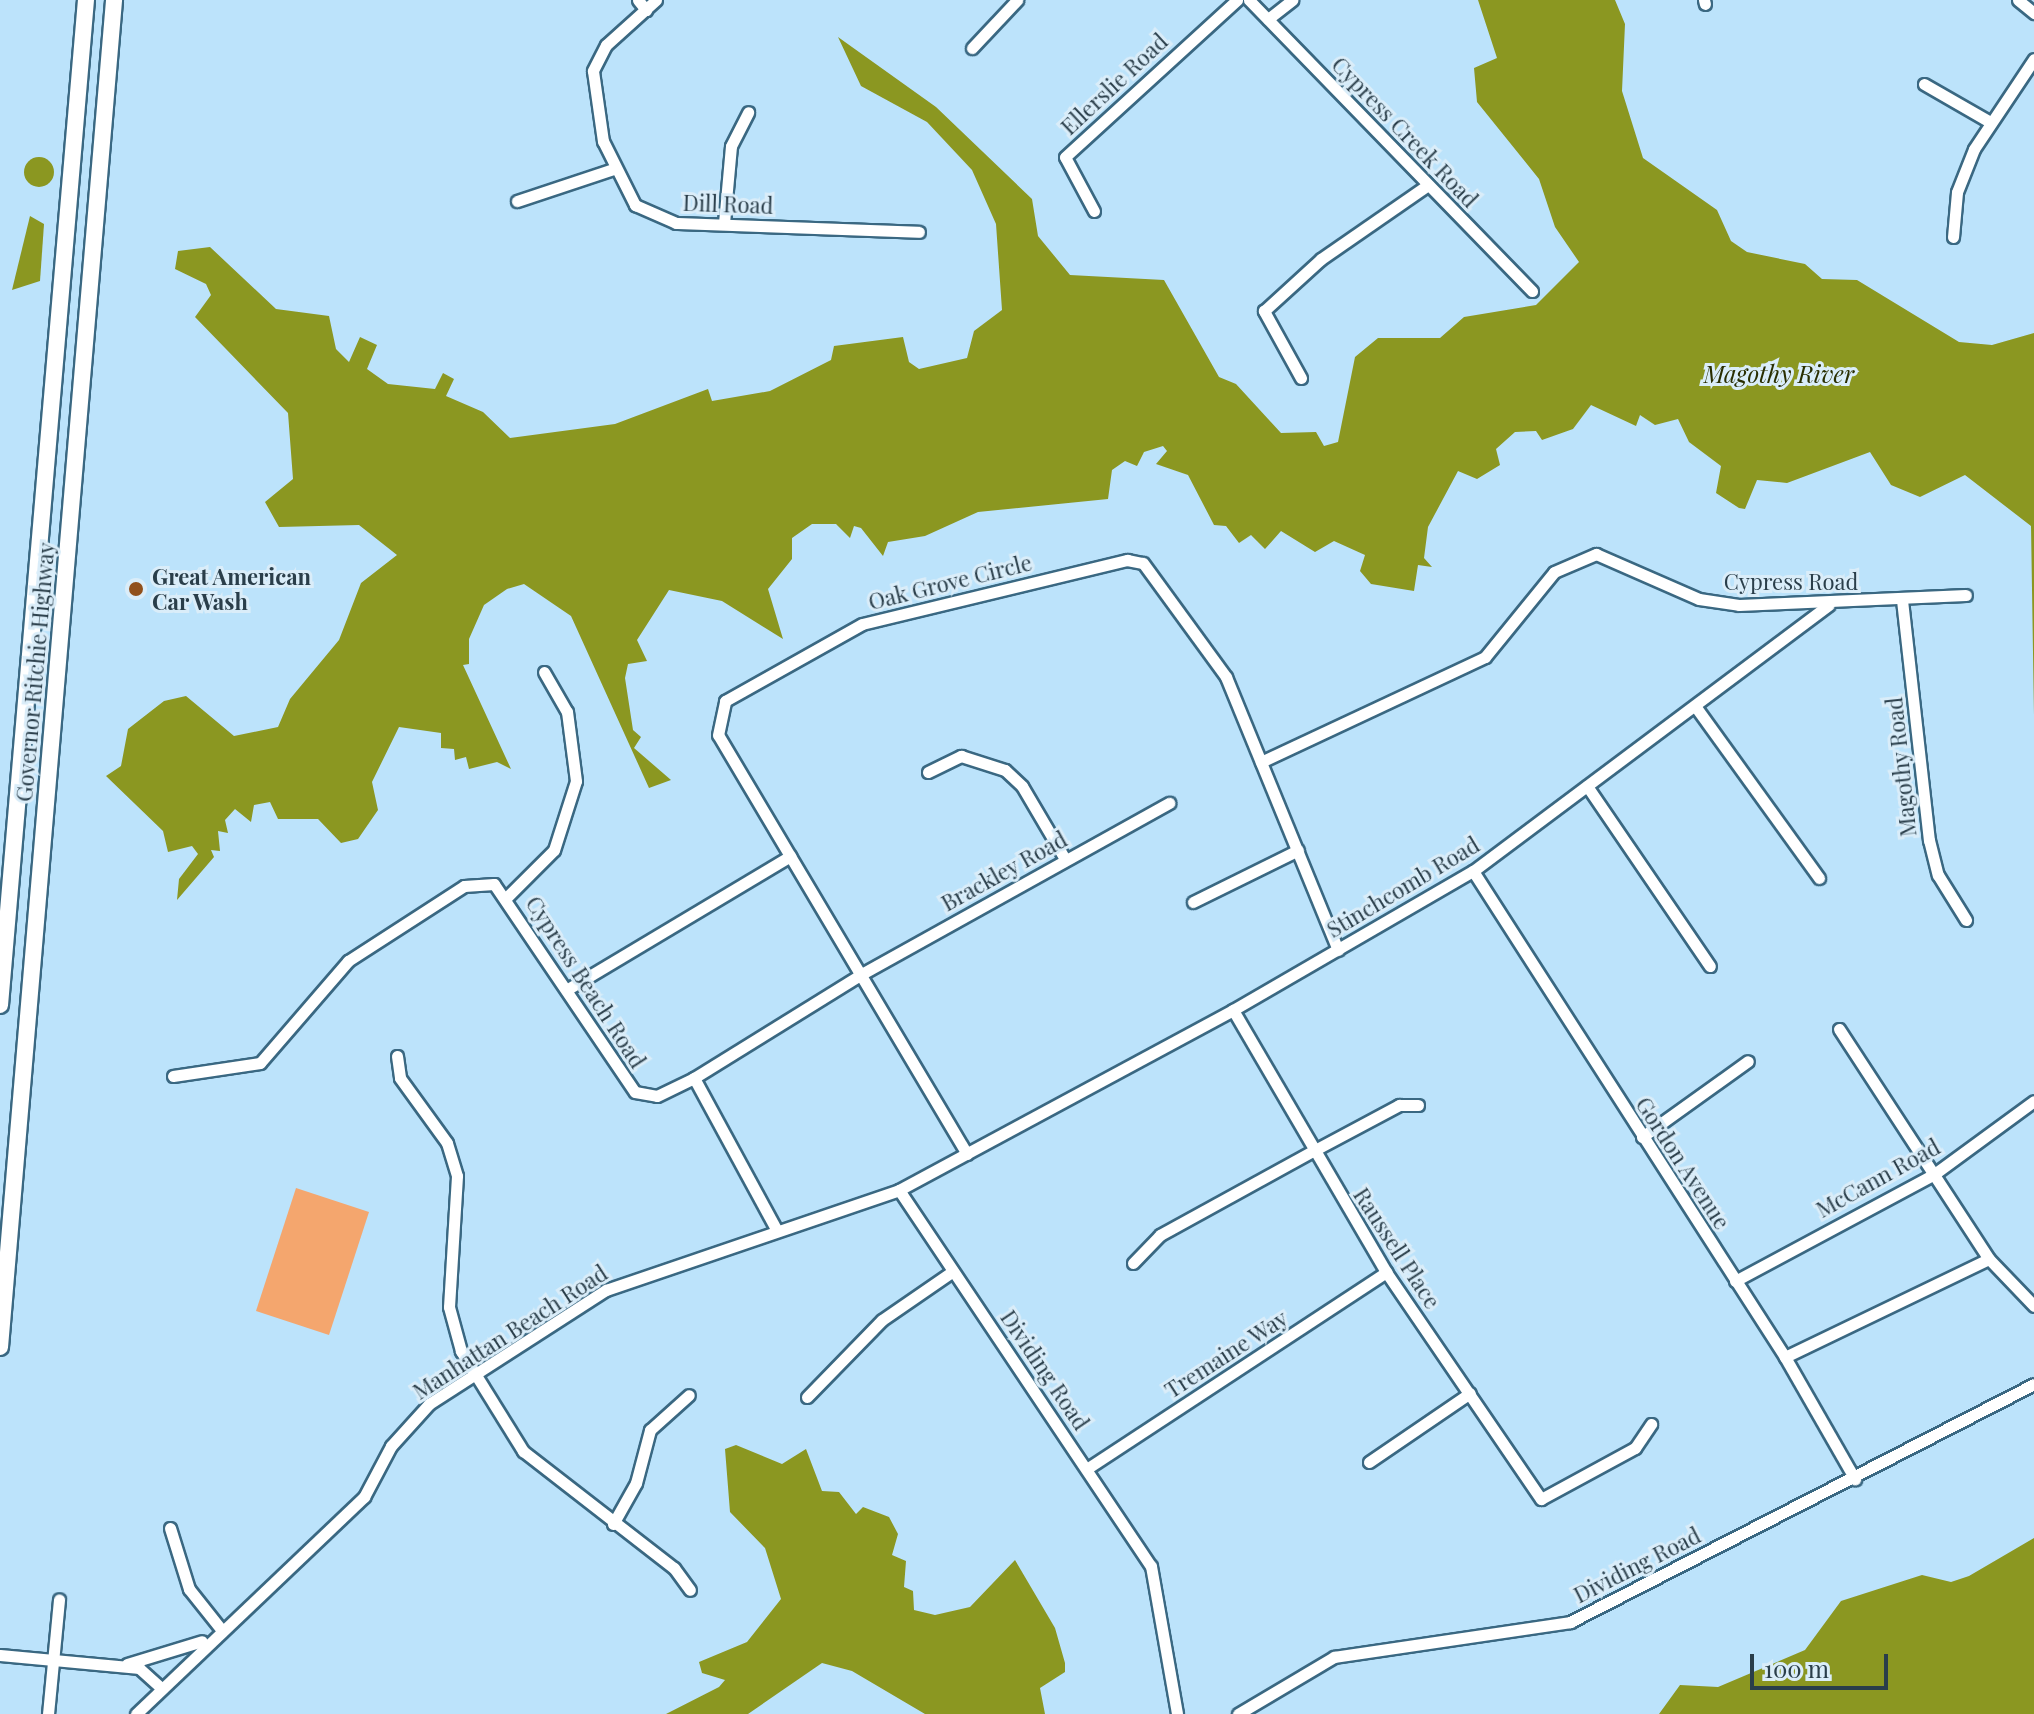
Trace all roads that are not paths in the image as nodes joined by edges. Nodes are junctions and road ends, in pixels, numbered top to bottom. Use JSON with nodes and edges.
{"nodes":[{"id":1,"x":86,"y":0,"type":"edge"},
{"id":2,"x":114,"y":0,"type":"edge"},
{"id":3,"x":656,"y":0,"type":"edge"},
{"id":4,"x":1017,"y":0,"type":"edge"},
{"id":5,"x":1237,"y":0,"type":"edge"},
{"id":6,"x":1249,"y":0,"type":"edge"},
{"id":7,"x":1292,"y":0,"type":"edge"},
{"id":8,"x":2018,"y":0,"type":"edge"},
{"id":9,"x":642,"y":5,"type":"edge"},
{"id":10,"x":2034,"y":13,"type":"edge"},
{"id":11,"x":1268,"y":19,"type":"junction"},
{"id":12,"x":972,"y":48,"type":"dead end"},
{"id":13,"x":2034,"y":59,"type":"edge"},
{"id":14,"x":1924,"y":84,"type":"dead end"},
{"id":15,"x":76,"y":109,"type":"junction"},
{"id":16,"x":748,"y":112,"type":"dead end"},
{"id":17,"x":102,"y":115,"type":"junction"},
{"id":18,"x":1990,"y":122,"type":"junction"},
{"id":19,"x":616,"y":168,"type":"junction"},
{"id":20,"x":1428,"y":185,"type":"junction"},
{"id":21,"x":517,"y":201,"type":"dead end"},
{"id":22,"x":1094,"y":211,"type":"dead end"},
{"id":23,"x":724,"y":223,"type":"junction"},
{"id":24,"x":919,"y":232,"type":"dead end"},
{"id":25,"x":1953,"y":237,"type":"dead end"},
{"id":26,"x":1532,"y":291,"type":"dead end"},
{"id":27,"x":1301,"y":378,"type":"dead end"},
{"id":28,"x":1966,"y":595,"type":"dead end"},
{"id":29,"x":1902,"y":600,"type":"junction"},
{"id":30,"x":1828,"y":605,"type":"junction"},
{"id":31,"x":544,"y":672,"type":"dead end"},
{"id":32,"x":1695,"y":706,"type":"junction"},
{"id":33,"x":1261,"y":762,"type":"junction"},
{"id":34,"x":928,"y":772,"type":"dead end"},
{"id":35,"x":1587,"y":786,"type":"junction"},
{"id":36,"x":1169,"y":803,"type":"dead end"},
{"id":37,"x":1298,"y":850,"type":"junction"},
{"id":38,"x":790,"y":856,"type":"junction"},
{"id":39,"x":1065,"y":859,"type":"junction"},
{"id":40,"x":1473,"y":871,"type":"junction"},
{"id":41,"x":1819,"y":878,"type":"dead end"},
{"id":42,"x":507,"y":897,"type":"junction"},
{"id":43,"x":1193,"y":902,"type":"dead end"},
{"id":44,"x":1966,"y":920,"type":"dead end"},
{"id":45,"x":1338,"y":950,"type":"junction"},
{"id":46,"x":1710,"y":966,"type":"dead end"},
{"id":47,"x":860,"y":975,"type":"junction"},
{"id":48,"x":568,"y":989,"type":"junction"},
{"id":49,"x":0,"y":1005,"type":"edge"},
{"id":50,"x":1233,"y":1010,"type":"junction"},
{"id":51,"x":1839,"y":1029,"type":"dead end"},
{"id":52,"x":397,"y":1056,"type":"dead end"},
{"id":53,"x":1748,"y":1061,"type":"dead end"},
{"id":54,"x":173,"y":1076,"type":"dead end"},
{"id":55,"x":694,"y":1078,"type":"junction"},
{"id":56,"x":2034,"y":1101,"type":"edge"},
{"id":57,"x":1418,"y":1105,"type":"dead end"},
{"id":58,"x":1642,"y":1137,"type":"junction"},
{"id":59,"x":1313,"y":1151,"type":"junction"},
{"id":60,"x":967,"y":1154,"type":"junction"},
{"id":61,"x":1933,"y":1175,"type":"junction"},
{"id":62,"x":899,"y":1190,"type":"junction"},
{"id":63,"x":776,"y":1229,"type":"junction"},
{"id":64,"x":1989,"y":1259,"type":"junction"},
{"id":65,"x":1133,"y":1263,"type":"dead end"},
{"id":66,"x":953,"y":1271,"type":"junction"},
{"id":67,"x":1386,"y":1272,"type":"junction"},
{"id":68,"x":1735,"y":1281,"type":"junction"},
{"id":69,"x":2034,"y":1306,"type":"edge"},
{"id":70,"x":0,"y":1347,"type":"edge"},
{"id":71,"x":1785,"y":1357,"type":"junction"},
{"id":72,"x":477,"y":1374,"type":"junction"},
{"id":73,"x":2034,"y":1384,"type":"edge"},
{"id":74,"x":1470,"y":1393,"type":"junction"},
{"id":75,"x":689,"y":1395,"type":"dead end"},
{"id":76,"x":807,"y":1397,"type":"dead end"},
{"id":77,"x":1651,"y":1424,"type":"dead end"},
{"id":78,"x":1369,"y":1462,"type":"dead end"},
{"id":79,"x":1088,"y":1468,"type":"junction"},
{"id":80,"x":1855,"y":1479,"type":"junction"},
{"id":81,"x":613,"y":1524,"type":"junction"},
{"id":82,"x":170,"y":1528,"type":"dead end"},
{"id":83,"x":690,"y":1590,"type":"dead end"},
{"id":84,"x":59,"y":1600,"type":"dead end"},
{"id":85,"x":220,"y":1628,"type":"junction"},
{"id":86,"x":210,"y":1638,"type":"junction"},
{"id":87,"x":0,"y":1655,"type":"edge"},
{"id":88,"x":53,"y":1659,"type":"junction"},
{"id":89,"x":120,"y":1666,"type":"junction"},
{"id":90,"x":160,"y":1687,"type":"junction"},
{"id":91,"x":48,"y":1714,"type":"edge"},
{"id":92,"x":136,"y":1714,"type":"edge"},
{"id":93,"x":1177,"y":1714,"type":"edge"},
{"id":94,"x":1238,"y":1714,"type":"edge"}],
"edges":[{"from":1,"to":15,"type":"highway","name":"Governor Ritchie Highway"},
{"from":2,"to":17,"type":"highway","name":"Governor Ritchie Highway"},
{"from":3,"to":9,"type":"street","name":"Dill Road"},
{"from":4,"to":12,"type":"street"},
{"from":5,"to":22,"type":"street","name":"Ellerslie Road"},
{"from":6,"to":11,"type":"street","name":"Cypress Creek Road"},
{"from":7,"to":11,"type":"street"},
{"from":8,"to":10,"type":"street"},
{"from":9,"to":19,"type":"street","name":"Dill Road"},
{"from":11,"to":20,"type":"street","name":"Cypress Creek Road"},
{"from":13,"to":18,"type":"street"},
{"from":14,"to":18,"type":"street"},
{"from":15,"to":17,"type":"highway"},
{"from":15,"to":49,"type":"highway","name":"Governor Ritchie Highway"},
{"from":16,"to":23,"type":"street"},
{"from":17,"to":70,"type":"highway","name":"Governor Ritchie Highway"},
{"from":18,"to":25,"type":"street"},
{"from":19,"to":21,"type":"street"},
{"from":19,"to":23,"type":"street","name":"Dill Road"},
{"from":20,"to":26,"type":"street","name":"Cypress Creek Road"},
{"from":20,"to":27,"type":"street"},
{"from":23,"to":24,"type":"street","name":"Dill Road"},
{"from":28,"to":29,"type":"street","name":"Cypress Road"},
{"from":29,"to":30,"type":"street","name":"Cypress Road"},
{"from":29,"to":44,"type":"street","name":"Magothy Road"},
{"from":30,"to":32,"type":"street","name":"Stinchcomb Road"},
{"from":30,"to":33,"type":"street","name":"Cypress Road"},
{"from":31,"to":42,"type":"street"},
{"from":32,"to":35,"type":"street","name":"Stinchcomb Road"},
{"from":32,"to":41,"type":"street"},
{"from":33,"to":37,"type":"street","name":"Oak Grove Circle"},
{"from":33,"to":38,"type":"street","name":"Oak Grove Circle"},
{"from":34,"to":39,"type":"street"},
{"from":35,"to":40,"type":"street","name":"Stinchcomb Road"},
{"from":35,"to":46,"type":"street"},
{"from":36,"to":39,"type":"street","name":"Brackley Road"},
{"from":37,"to":43,"type":"street"},
{"from":37,"to":45,"type":"street","name":"Oak Grove Circle"},
{"from":38,"to":47,"type":"street","name":"Oak Grove Circle"},
{"from":38,"to":48,"type":"street"},
{"from":39,"to":47,"type":"street","name":"Brackley Road"},
{"from":40,"to":45,"type":"street","name":"Stinchcomb Road"},
{"from":40,"to":58,"type":"street","name":"Gordon Avenue"},
{"from":42,"to":48,"type":"street","name":"Cypress Beach Road"},
{"from":42,"to":54,"type":"street","name":"Cypress Beach Road"},
{"from":45,"to":50,"type":"street","name":"Stinchcomb Road"},
{"from":47,"to":55,"type":"street","name":"Brackley Road"},
{"from":47,"to":60,"type":"street","name":"Oak Grove Circle"},
{"from":48,"to":55,"type":"street","name":"Cypress Beach Road"},
{"from":50,"to":59,"type":"street","name":"Raussell Place"},
{"from":50,"to":60,"type":"street","name":"Stinchcomb Road"},
{"from":51,"to":61,"type":"street"},
{"from":52,"to":72,"type":"street"},
{"from":53,"to":58,"type":"street"},
{"from":55,"to":63,"type":"street"},
{"from":56,"to":61,"type":"street","name":"McCann Road"},
{"from":57,"to":59,"type":"street"},
{"from":58,"to":68,"type":"street","name":"Gordon Avenue"},
{"from":59,"to":65,"type":"street"},
{"from":59,"to":67,"type":"street","name":"Raussell Place"},
{"from":60,"to":62,"type":"street","name":"Manhattan Beach Road"},
{"from":61,"to":64,"type":"street"},
{"from":61,"to":68,"type":"street","name":"McCann Road"},
{"from":62,"to":63,"type":"street","name":"Manhattan Beach Road"},
{"from":62,"to":66,"type":"street","name":"Dividing Road"},
{"from":63,"to":72,"type":"street","name":"Manhattan Beach Road"},
{"from":64,"to":69,"type":"street"},
{"from":64,"to":71,"type":"street"},
{"from":66,"to":76,"type":"street"},
{"from":66,"to":79,"type":"street","name":"Dividing Road"},
{"from":67,"to":74,"type":"street","name":"Raussell Place"},
{"from":67,"to":79,"type":"street","name":"Tremaine Way"},
{"from":68,"to":71,"type":"street","name":"Gordon Avenue"},
{"from":71,"to":80,"type":"street","name":"Gordon Avenue"},
{"from":72,"to":81,"type":"street"},
{"from":72,"to":85,"type":"street","name":"Manhattan Beach Road"},
{"from":73,"to":80,"type":"street","name":"Dividing Road"},
{"from":74,"to":77,"type":"street","name":"Raussell Place"},
{"from":74,"to":78,"type":"street"},
{"from":75,"to":81,"type":"street"},
{"from":79,"to":93,"type":"street","name":"Dividing Road"},
{"from":80,"to":94,"type":"street","name":"Dividing Road"},
{"from":81,"to":83,"type":"street"},
{"from":82,"to":85,"type":"street"},
{"from":84,"to":88,"type":"street"},
{"from":85,"to":86,"type":"street","name":"Manhattan Beach Road"},
{"from":86,"to":89,"type":"street"},
{"from":86,"to":90,"type":"street","name":"Manhattan Beach Road"},
{"from":87,"to":88,"type":"street"},
{"from":88,"to":89,"type":"street"},
{"from":88,"to":91,"type":"street"},
{"from":89,"to":90,"type":"street"},
{"from":90,"to":92,"type":"street","name":"Manhattan Beach Road"}]}
